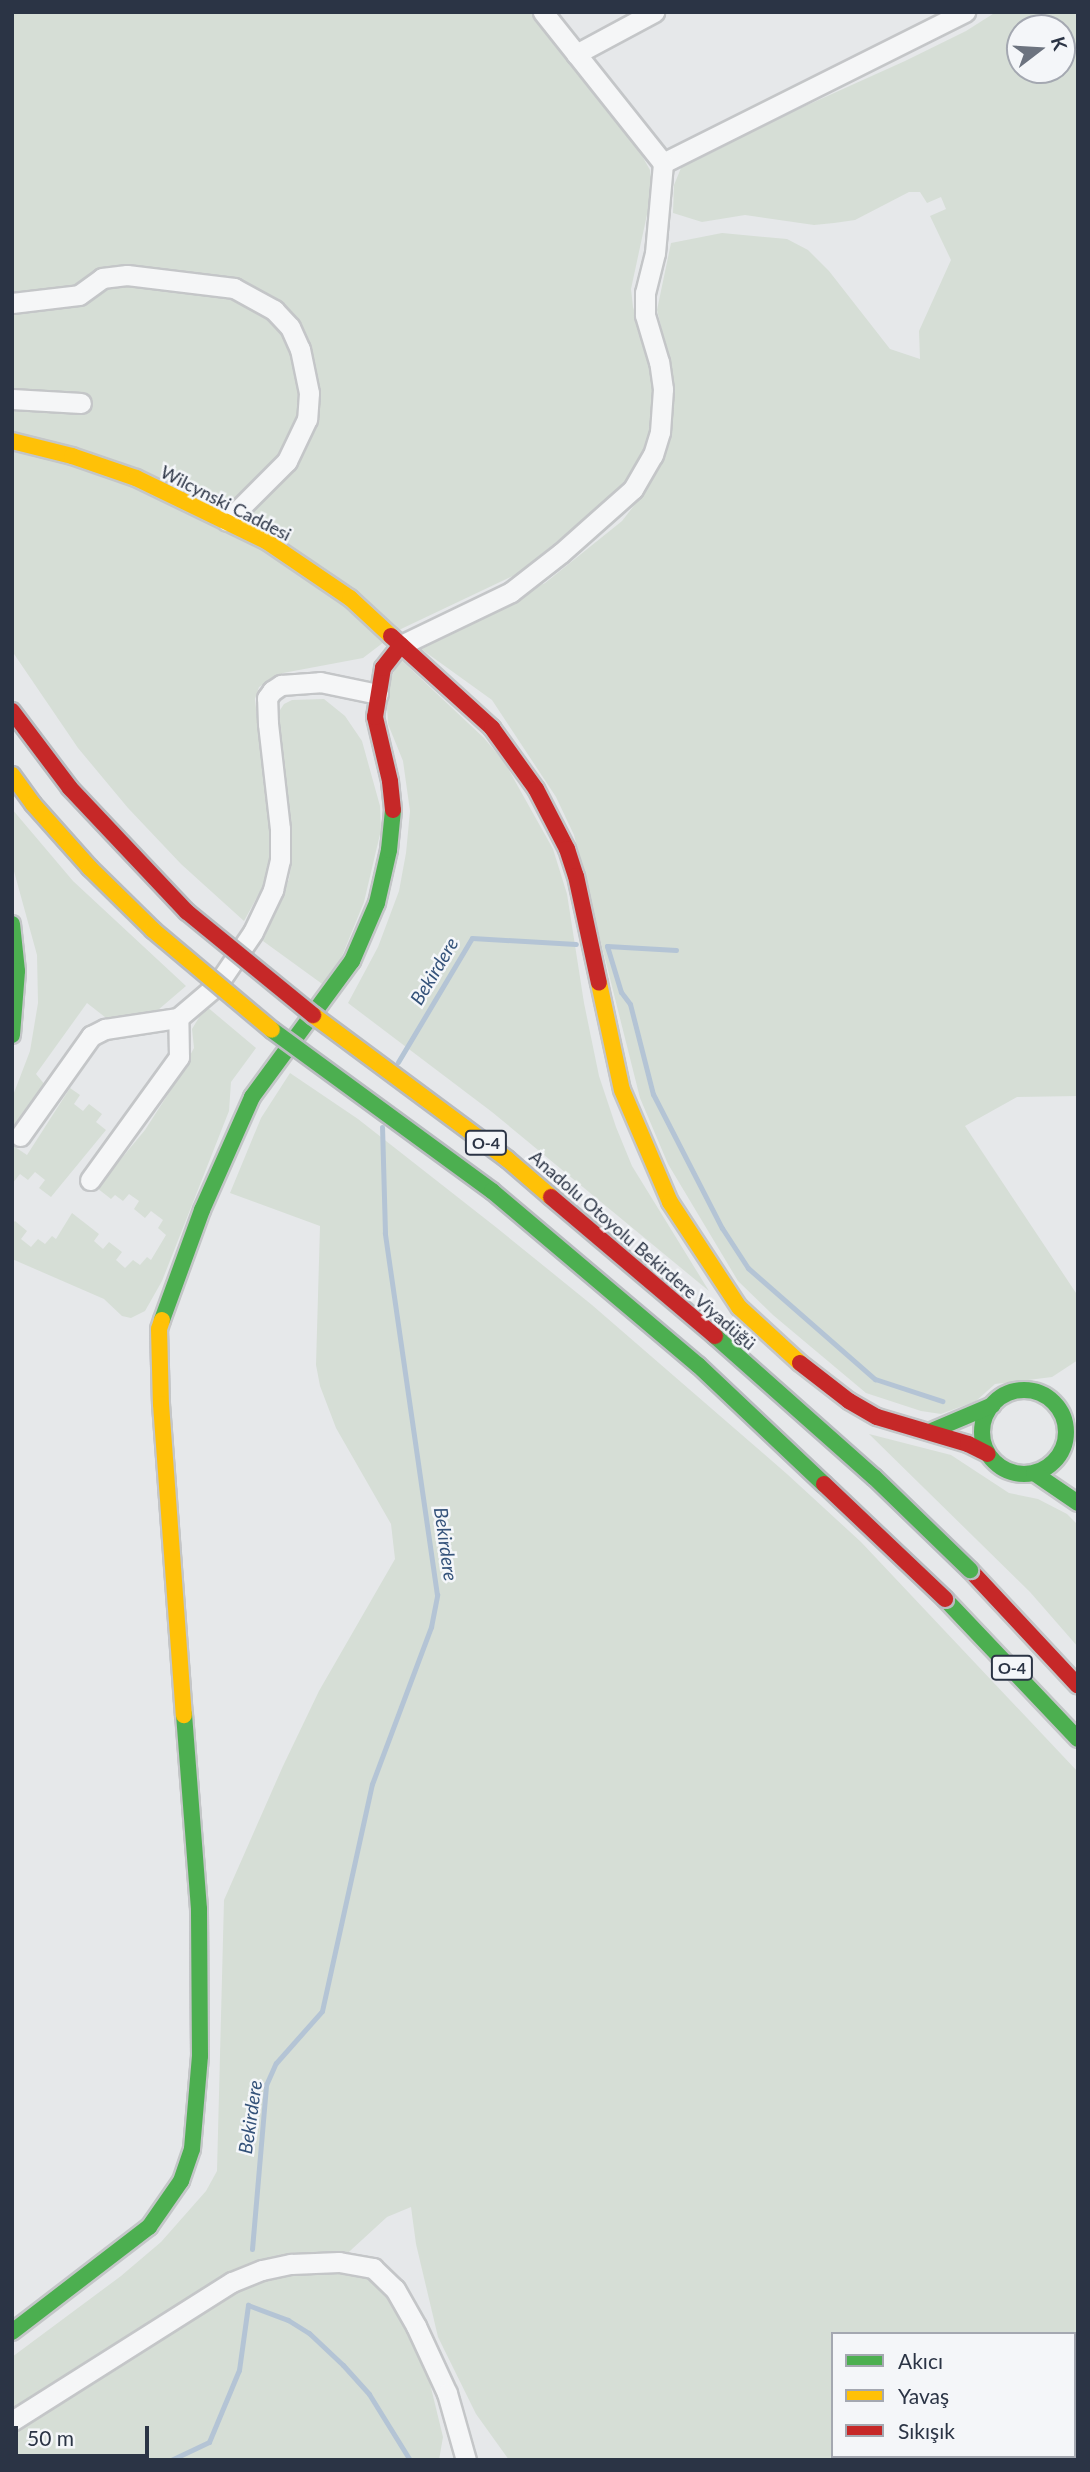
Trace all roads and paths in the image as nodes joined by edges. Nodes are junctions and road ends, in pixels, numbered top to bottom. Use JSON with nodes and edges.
{"nodes":[{"id":1,"x":543,"y":12,"type":"edge"},
{"id":2,"x":654,"y":12,"type":"edge"},
{"id":3,"x":965,"y":12,"type":"edge"},
{"id":4,"x":576,"y":54,"type":"junction"},
{"id":5,"x":663,"y":163,"type":"junction"},
{"id":6,"x":12,"y":303,"type":"edge"},
{"id":7,"x":12,"y":399,"type":"edge"},
{"id":8,"x":81,"y":402,"type":"dead end"},
{"id":9,"x":12,"y":441,"type":"edge"},
{"id":10,"x":227,"y":521,"type":"junction"},
{"id":11,"x":401,"y":645,"type":"junction"},
{"id":12,"x":377,"y":694,"type":"junction"},
{"id":13,"x":12,"y":711,"type":"edge"},
{"id":14,"x":12,"y":775,"type":"edge"},
{"id":15,"x":12,"y":924,"type":"edge"},
{"id":16,"x":178,"y":1018,"type":"junction"},
{"id":17,"x":12,"y":1035,"type":"edge"},
{"id":18,"x":20,"y":1136,"type":"dead end"},
{"id":19,"x":90,"y":1180,"type":"dead end"},
{"id":20,"x":1067,"y":1391,"type":"dead end"},
{"id":21,"x":1044,"y":1396,"type":"junction"},
{"id":22,"x":993,"y":1405,"type":"junction"},
{"id":23,"x":929,"y":1432,"type":"junction"},
{"id":24,"x":1069,"y":1439,"type":"edge"},
{"id":25,"x":988,"y":1454,"type":"junction"},
{"id":26,"x":1078,"y":1461,"type":"edge"},
{"id":27,"x":1034,"y":1473,"type":"junction"},
{"id":28,"x":1078,"y":1503,"type":"edge"},
{"id":29,"x":1078,"y":1685,"type":"edge"},
{"id":30,"x":1078,"y":1740,"type":"edge"},
{"id":31,"x":12,"y":2332,"type":"edge"},
{"id":32,"x":12,"y":2421,"type":"edge"},
{"id":33,"x":458,"y":2429,"type":"junction"},
{"id":34,"x":457,"y":2460,"type":"edge"},
{"id":35,"x":466,"y":2460,"type":"edge"}],
"edges":[{"from":1,"to":4,"type":"street"},
{"from":2,"to":4,"type":"street"},
{"from":3,"to":5,"type":"street"},
{"from":4,"to":5,"type":"street"},
{"from":5,"to":11,"type":"street"},
{"from":6,"to":10,"type":"street"},
{"from":7,"to":8,"type":"street"},
{"from":9,"to":10,"type":"main road","name":"Wilcynski Caddesi"},
{"from":10,"to":11,"type":"main road","name":"Wilcynski Caddesi"},
{"from":11,"to":12,"type":"main road"},
{"from":11,"to":23,"type":"main road","name":"Wilcynski Caddesi"},
{"from":12,"to":16,"type":"street"},
{"from":12,"to":31,"type":"main road"},
{"from":13,"to":29,"type":"main road","name":"Anadolu Otoyolu Bekirdere Viyadüğü","number":"O-4","bridge":true},
{"from":14,"to":30,"type":"main road","number":"O-4","bridge":true},
{"from":15,"to":17,"type":"main road"},
{"from":16,"to":18,"type":"street"},
{"from":16,"to":19,"type":"street"},
{"from":20,"to":21,"type":"main road"},
{"from":21,"to":22,"type":"main road"},
{"from":21,"to":24,"type":"main road"},
{"from":22,"to":23,"type":"main road"},
{"from":22,"to":25,"type":"main road"},
{"from":23,"to":25,"type":"main road","name":"Wilcynski Caddesi"},
{"from":24,"to":26,"type":"main road"},
{"from":24,"to":27,"type":"main road"},
{"from":25,"to":27,"type":"main road"},
{"from":27,"to":28,"type":"main road"},
{"from":32,"to":33,"type":"street"},
{"from":33,"to":34,"type":"street"},
{"from":33,"to":35,"type":"street"}]}
